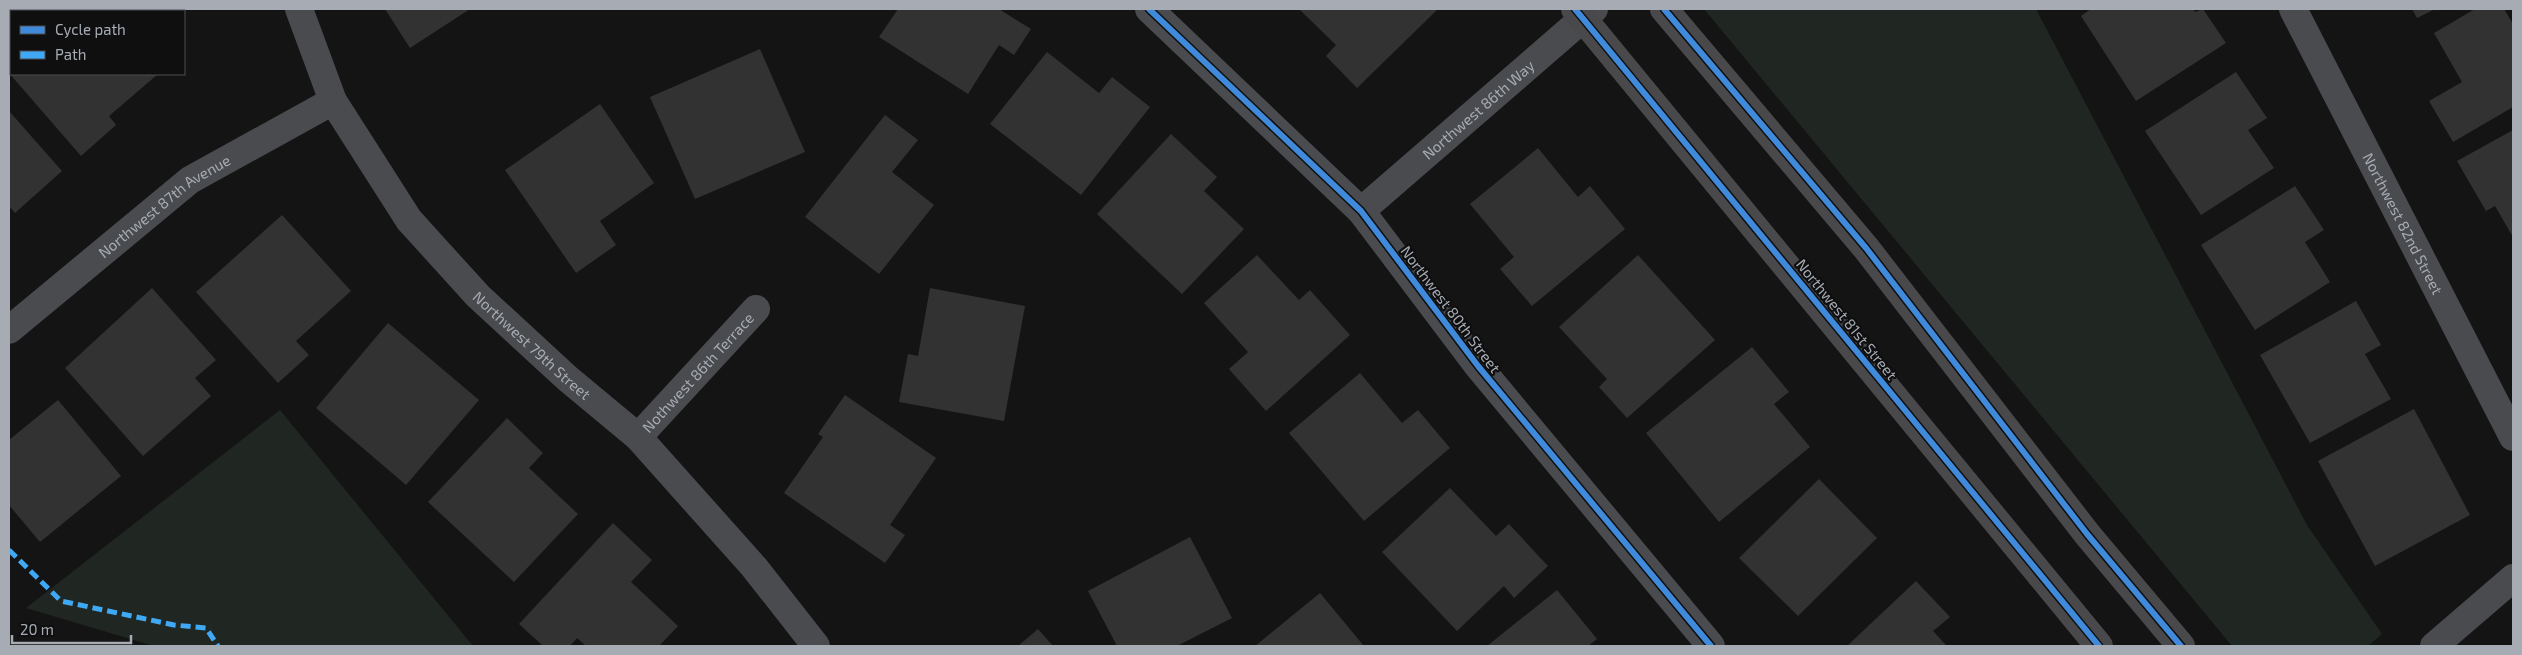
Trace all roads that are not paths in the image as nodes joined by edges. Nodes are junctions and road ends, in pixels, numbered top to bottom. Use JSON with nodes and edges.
{"nodes":[{"id":1,"x":299,"y":9,"type":"edge"},
{"id":2,"x":1148,"y":9,"type":"edge"},
{"id":3,"x":1664,"y":9,"type":"edge"},
{"id":4,"x":2293,"y":9,"type":"edge"},
{"id":5,"x":1584,"y":12,"type":"edge"},
{"id":6,"x":333,"y":101,"type":"junction"},
{"id":7,"x":1361,"y":211,"type":"junction"},
{"id":8,"x":756,"y":310,"type":"dead end"},
{"id":9,"x":9,"y":330,"type":"edge"},
{"id":10,"x":2513,"y":437,"type":"edge"},
{"id":11,"x":638,"y":438,"type":"junction"},
{"id":12,"x":2513,"y":578,"type":"edge"},
{"id":13,"x":816,"y":646,"type":"edge"},
{"id":14,"x":1711,"y":646,"type":"edge"},
{"id":15,"x":2099,"y":646,"type":"edge"},
{"id":16,"x":2181,"y":646,"type":"edge"},
{"id":17,"x":2434,"y":646,"type":"edge"}],
"edges":[{"from":1,"to":6,"type":"street","name":"Northwest 79th Street"},
{"from":2,"to":7,"type":"street","name":"Northwest 80th Street"},
{"from":3,"to":16,"type":"street"},
{"from":4,"to":10,"type":"street","name":"Northwest 82nd Street"},
{"from":5,"to":7,"type":"street","name":"Northwest 86th Way"},
{"from":5,"to":15,"type":"street","name":"Northwest 81st Street"},
{"from":6,"to":9,"type":"street","name":"Northwest 87th Avenue"},
{"from":6,"to":11,"type":"street","name":"Northwest 79th Street"},
{"from":7,"to":14,"type":"street","name":"Northwest 80th Street"},
{"from":8,"to":11,"type":"street","name":"Nothwest 86th Terrace"},
{"from":11,"to":13,"type":"street","name":"Northwest 79th Street"},
{"from":12,"to":17,"type":"street"}]}
